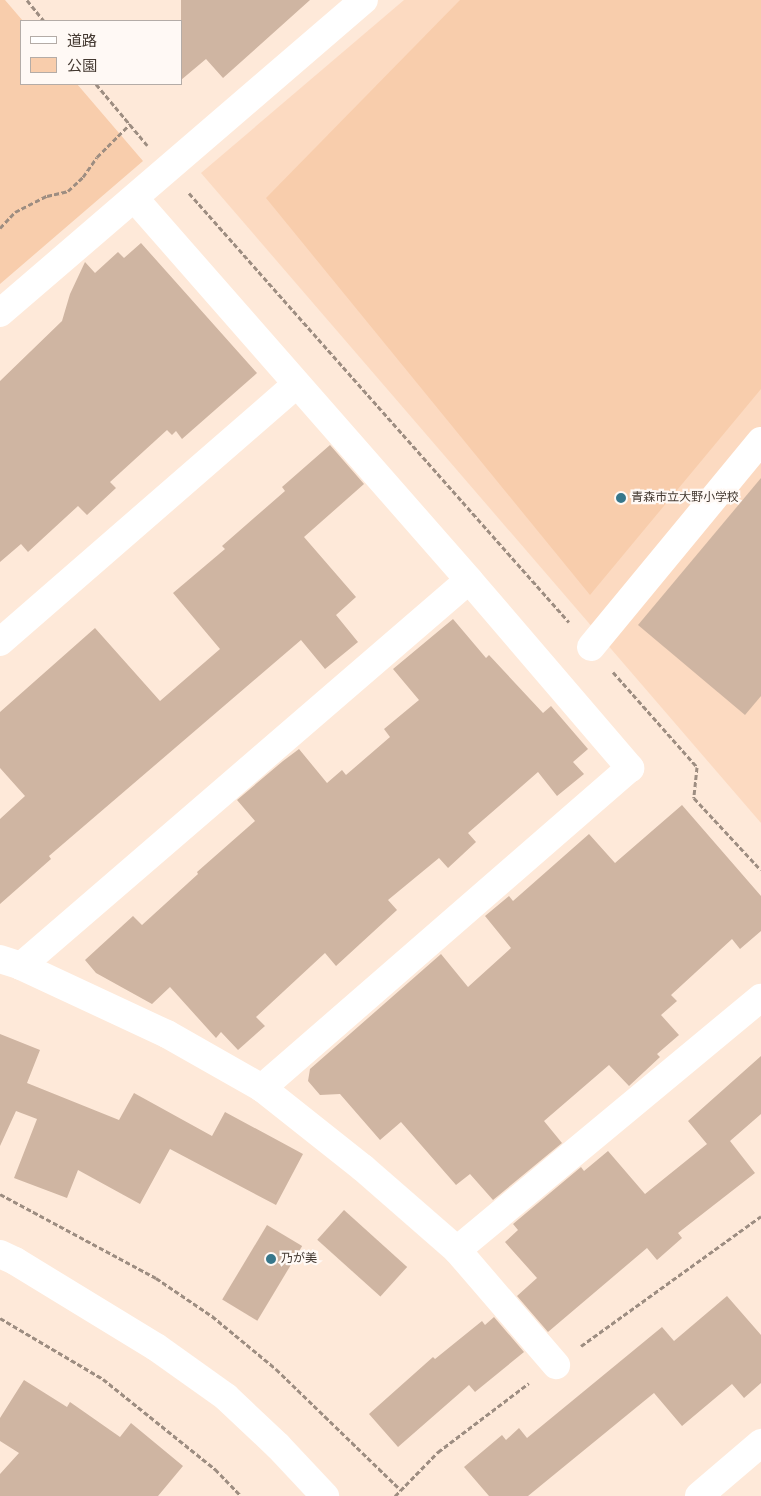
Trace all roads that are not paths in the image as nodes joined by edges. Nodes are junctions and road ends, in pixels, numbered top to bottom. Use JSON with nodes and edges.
{"nodes":[{"id":1,"x":364,"y":0,"type":"edge"},
{"id":2,"x":134,"y":199,"type":"junction"},
{"id":3,"x":0,"y":313,"type":"edge"},
{"id":4,"x":297,"y":384,"type":"junction"},
{"id":5,"x":761,"y":441,"type":"edge"},
{"id":6,"x":469,"y":580,"type":"junction"},
{"id":7,"x":0,"y":642,"type":"edge"},
{"id":8,"x":591,"y":647,"type":"road end"},
{"id":9,"x":10,"y":962,"type":"edge"},
{"id":10,"x":761,"y":998,"type":"edge"},
{"id":11,"x":262,"y":1088,"type":"junction"},
{"id":12,"x":457,"y":1250,"type":"junction"},
{"id":13,"x":0,"y":1254,"type":"edge"},
{"id":14,"x":556,"y":1364,"type":"dead end"},
{"id":15,"x":761,"y":1443,"type":"edge"},
{"id":16,"x":325,"y":1496,"type":"edge"},
{"id":17,"x":699,"y":1496,"type":"edge"}],
"edges":[{"from":1,"to":2,"type":"street"},
{"from":2,"to":3,"type":"street"},
{"from":2,"to":4,"type":"street"},
{"from":4,"to":6,"type":"street"},
{"from":4,"to":7,"type":"street"},
{"from":5,"to":8,"type":"street"},
{"from":6,"to":9,"type":"street"},
{"from":6,"to":11,"type":"street"},
{"from":9,"to":11,"type":"street"},
{"from":10,"to":12,"type":"street"},
{"from":11,"to":12,"type":"street"},
{"from":12,"to":14,"type":"street"},
{"from":13,"to":16,"type":"street"},
{"from":15,"to":17,"type":"street"}]}
